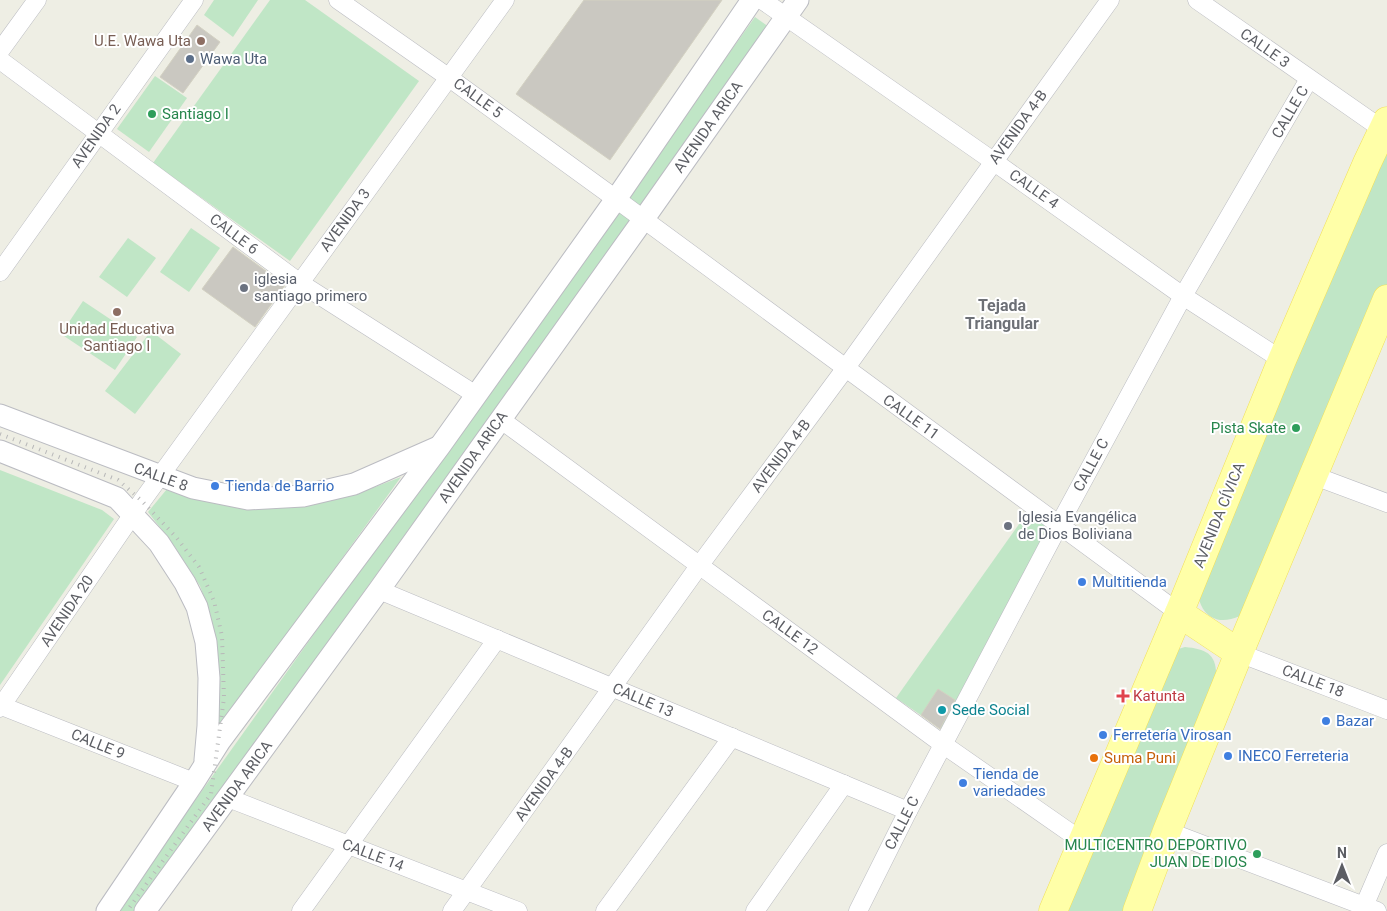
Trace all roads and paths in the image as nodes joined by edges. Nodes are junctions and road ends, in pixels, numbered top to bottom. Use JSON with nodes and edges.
{"nodes":[{"id":1,"x":37,"y":0,"type":"edge"},
{"id":2,"x":194,"y":0,"type":"edge"},
{"id":3,"x":338,"y":0,"type":"edge"},
{"id":4,"x":505,"y":0,"type":"edge"},
{"id":5,"x":752,"y":0,"type":"edge"},
{"id":6,"x":762,"y":0,"type":"edge"},
{"id":7,"x":1110,"y":0,"type":"edge"},
{"id":8,"x":1197,"y":0,"type":"edge"},
{"id":9,"x":792,"y":8,"type":"edge"},
{"id":10,"x":0,"y":51,"type":"edge"},
{"id":11,"x":0,"y":60,"type":"edge"},
{"id":12,"x":448,"y":77,"type":"junction"},
{"id":13,"x":1310,"y":79,"type":"junction"},
{"id":14,"x":1385,"y":125,"type":"edge"},
{"id":15,"x":98,"y":133,"type":"junction"},
{"id":16,"x":994,"y":161,"type":"junction"},
{"id":17,"x":616,"y":199,"type":"junction"},
{"id":18,"x":643,"y":220,"type":"junction"},
{"id":19,"x":0,"y":272,"type":"edge"},
{"id":20,"x":300,"y":283,"type":"junction"},
{"id":21,"x":1183,"y":296,"type":"junction"},
{"id":22,"x":1387,"y":299,"type":"edge"},
{"id":23,"x":1282,"y":360,"type":"junction"},
{"id":24,"x":845,"y":369,"type":"junction"},
{"id":25,"x":476,"y":395,"type":"junction"},
{"id":26,"x":0,"y":415,"type":"edge"},
{"id":27,"x":500,"y":419,"type":"junction"},
{"id":28,"x":440,"y":446,"type":"junction"},
{"id":29,"x":0,"y":451,"type":"edge"},
{"id":30,"x":1312,"y":475,"type":"junction"},
{"id":31,"x":160,"y":477,"type":"junction"},
{"id":32,"x":1387,"y":503,"type":"edge"},
{"id":33,"x":133,"y":514,"type":"junction"},
{"id":34,"x":1059,"y":525,"type":"junction"},
{"id":35,"x":700,"y":566,"type":"junction"},
{"id":36,"x":379,"y":590,"type":"junction"},
{"id":37,"x":1180,"y":613,"type":"junction"},
{"id":38,"x":497,"y":639,"type":"junction"},
{"id":39,"x":1239,"y":653,"type":"junction"},
{"id":40,"x":613,"y":688,"type":"junction"},
{"id":41,"x":1,"y":707,"type":"edge"},
{"id":42,"x":1387,"y":710,"type":"edge"},
{"id":43,"x":732,"y":737,"type":"junction"},
{"id":44,"x":944,"y":745,"type":"junction"},
{"id":45,"x":206,"y":764,"type":"junction"},
{"id":46,"x":194,"y":782,"type":"junction"},
{"id":47,"x":844,"y":784,"type":"junction"},
{"id":48,"x":228,"y":798,"type":"junction"},
{"id":49,"x":908,"y":811,"type":"junction"},
{"id":50,"x":1167,"y":831,"type":"junction"},
{"id":51,"x":1082,"y":841,"type":"junction"},
{"id":52,"x":348,"y":845,"type":"junction"},
{"id":53,"x":1387,"y":853,"type":"edge"},
{"id":54,"x":467,"y":891,"type":"junction"},
{"id":55,"x":1368,"y":909,"type":"edge"},
{"id":56,"x":106,"y":911,"type":"edge"},
{"id":57,"x":145,"y":911,"type":"edge"},
{"id":58,"x":301,"y":911,"type":"edge"},
{"id":59,"x":452,"y":911,"type":"edge"},
{"id":60,"x":518,"y":911,"type":"edge"},
{"id":61,"x":605,"y":911,"type":"edge"},
{"id":62,"x":755,"y":911,"type":"edge"},
{"id":63,"x":858,"y":911,"type":"edge"},
{"id":64,"x":1053,"y":911,"type":"edge"},
{"id":65,"x":1137,"y":911,"type":"edge"}],
"edges":[{"from":1,"to":10,"type":"street"},
{"from":2,"to":15,"type":"street","name":"AVENIDA 2"},
{"from":3,"to":12,"type":"street","name":"CALLE 5"},
{"from":4,"to":12,"type":"street","name":"AVENIDA 3"},
{"from":5,"to":17,"type":"street"},
{"from":6,"to":9,"type":"street","name":"CALLE 4"},
{"from":7,"to":16,"type":"street","name":"AVENIDA 4-B"},
{"from":8,"to":13,"type":"street","name":"CALLE 3"},
{"from":9,"to":16,"type":"street","name":"CALLE 4"},
{"from":9,"to":18,"type":"street","name":"AVENIDA ARICA"},
{"from":11,"to":15,"type":"street","name":"CALLE 6"},
{"from":12,"to":17,"type":"street","name":"CALLE 5"},
{"from":12,"to":20,"type":"street","name":"AVENIDA 3"},
{"from":13,"to":14,"type":"street","name":"CALLE 3"},
{"from":13,"to":21,"type":"street","name":"CALLE C"},
{"from":14,"to":23,"type":"main road","name":"AVENIDA CÍVICA"},
{"from":15,"to":19,"type":"street","name":"AVENIDA 2"},
{"from":15,"to":20,"type":"street","name":"CALLE 6"},
{"from":16,"to":21,"type":"street","name":"CALLE 4"},
{"from":16,"to":24,"type":"street","name":"AVENIDA 4-B"},
{"from":17,"to":18,"type":"street","name":"CALLE 5"},
{"from":17,"to":25,"type":"street"},
{"from":18,"to":24,"type":"street","name":"CALLE 11"},
{"from":18,"to":27,"type":"street","name":"AVENIDA ARICA"},
{"from":20,"to":25,"type":"street","name":"CALLE 6"},
{"from":20,"to":31,"type":"street","name":"AVENIDA 3"},
{"from":21,"to":23,"type":"street","name":"CALLE 4"},
{"from":21,"to":34,"type":"street","name":"CALLE C"},
{"from":22,"to":30,"type":"main road"},
{"from":23,"to":37,"type":"main road","name":"AVENIDA CÍVICA"},
{"from":24,"to":34,"type":"street","name":"CALLE 11"},
{"from":24,"to":35,"type":"street","name":"AVENIDA 4-B"},
{"from":25,"to":28,"type":"street"},
{"from":26,"to":31,"type":"street","name":"CALLE 8"},
{"from":27,"to":35,"type":"street","name":"CALLE 12"},
{"from":27,"to":36,"type":"street","name":"AVENIDA ARICA"},
{"from":28,"to":31,"type":"street","name":"CALLE 8"},
{"from":28,"to":45,"type":"street"},
{"from":29,"to":33,"type":"street"},
{"from":30,"to":32,"type":"street"},
{"from":30,"to":39,"type":"main road"},
{"from":31,"to":33,"type":"street","name":"AVENIDA 3"},
{"from":33,"to":41,"type":"street","name":"AVENIDA 20"},
{"from":33,"to":45,"type":"street"},
{"from":34,"to":37,"type":"street","name":"CALLE 11"},
{"from":34,"to":44,"type":"street","name":"CALLE C"},
{"from":35,"to":40,"type":"street","name":"AVENIDA 4-B"},
{"from":35,"to":44,"type":"street","name":"CALLE 12"},
{"from":36,"to":38,"type":"street","name":"CALLE 13"},
{"from":36,"to":48,"type":"street","name":"AVENIDA ARICA"},
{"from":37,"to":39,"type":"main road"},
{"from":37,"to":51,"type":"main road","name":"AVENIDA CÍVICA"},
{"from":38,"to":40,"type":"street","name":"CALLE 13"},
{"from":38,"to":52,"type":"street"},
{"from":39,"to":42,"type":"street","name":"CALLE 18"},
{"from":39,"to":50,"type":"main road"},
{"from":40,"to":43,"type":"street","name":"CALLE 13"},
{"from":40,"to":54,"type":"street","name":"AVENIDA 4-B"},
{"from":41,"to":46,"type":"street","name":"CALLE 9"},
{"from":43,"to":47,"type":"street","name":"CALLE 13"},
{"from":43,"to":61,"type":"street"},
{"from":44,"to":49,"type":"street","name":"CALLE C"},
{"from":44,"to":51,"type":"street","name":"CALLE 12"},
{"from":45,"to":46,"type":"street"},
{"from":46,"to":56,"type":"street"},
{"from":47,"to":49,"type":"street","name":"CALLE 13"},
{"from":47,"to":62,"type":"street"},
{"from":48,"to":52,"type":"street","name":"CALLE 14"},
{"from":48,"to":57,"type":"street","name":"AVENIDA ARICA"},
{"from":49,"to":63,"type":"street","name":"CALLE C"},
{"from":50,"to":55,"type":"street"},
{"from":50,"to":65,"type":"main road"},
{"from":51,"to":64,"type":"main road","name":"AVENIDA CÍVICA"},
{"from":52,"to":54,"type":"street","name":"CALLE 14"},
{"from":52,"to":58,"type":"street"},
{"from":53,"to":55,"type":"street"},
{"from":54,"to":59,"type":"street","name":"AVENIDA 4-B"},
{"from":54,"to":60,"type":"street","name":"CALLE 14"}]}
